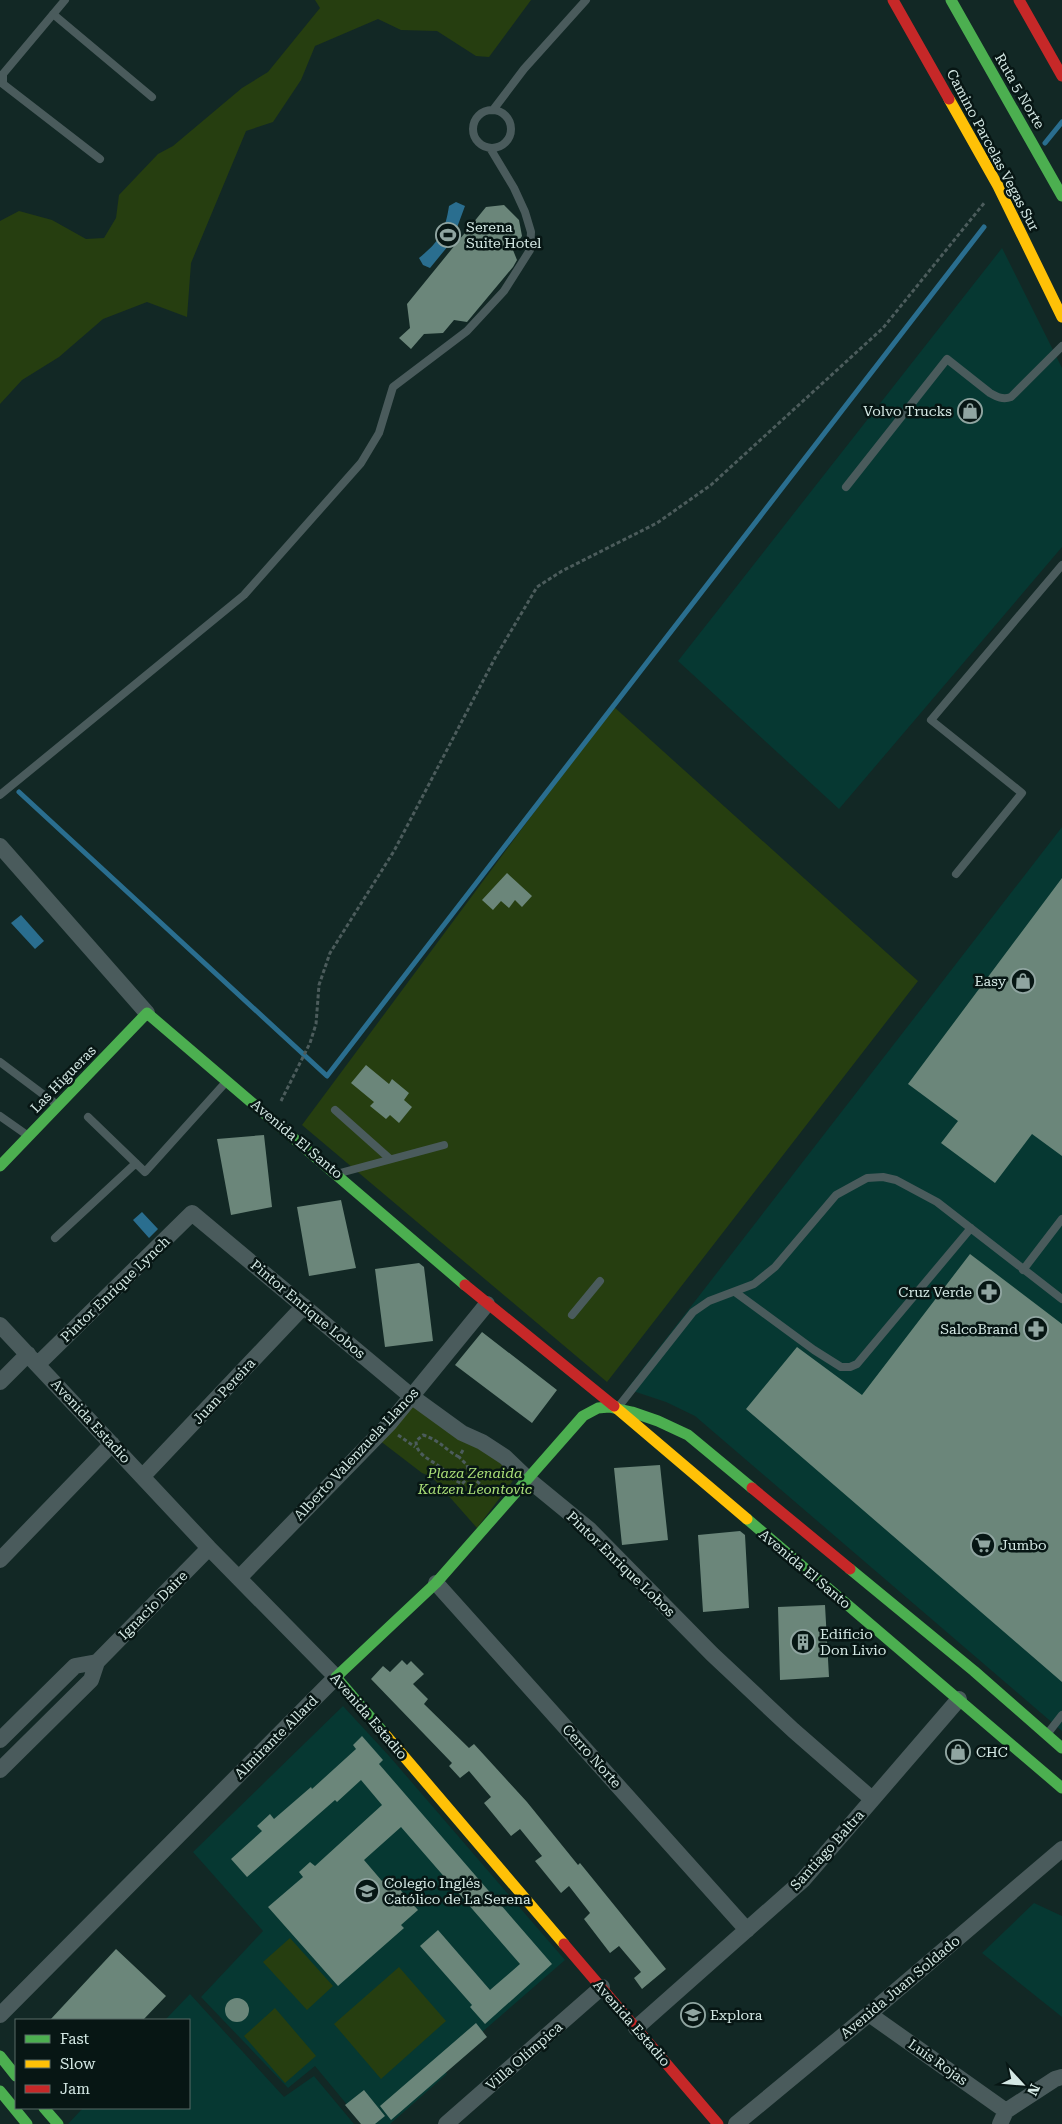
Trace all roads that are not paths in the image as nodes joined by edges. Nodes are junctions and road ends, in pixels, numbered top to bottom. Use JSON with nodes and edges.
{"nodes":[{"id":1,"x":65,"y":0,"type":"edge"},
{"id":2,"x":586,"y":0,"type":"edge"},
{"id":3,"x":893,"y":0,"type":"edge"},
{"id":4,"x":951,"y":0,"type":"edge"},
{"id":5,"x":1019,"y":0,"type":"edge"},
{"id":6,"x":53,"y":14,"type":"junction"},
{"id":7,"x":1062,"y":76,"type":"edge"},
{"id":8,"x":152,"y":97,"type":"dead end"},
{"id":9,"x":493,"y":110,"type":"junction"},
{"id":10,"x":490,"y":148,"type":"junction"},
{"id":11,"x":100,"y":159,"type":"dead end"},
{"id":12,"x":1062,"y":196,"type":"edge"},
{"id":13,"x":1062,"y":317,"type":"edge"},
{"id":14,"x":1062,"y":346,"type":"edge"},
{"id":15,"x":846,"y":488,"type":"dead end"},
{"id":16,"x":1062,"y":564,"type":"edge"},
{"id":17,"x":0,"y":794,"type":"edge"},
{"id":18,"x":0,"y":846,"type":"edge"},
{"id":19,"x":956,"y":874,"type":"dead end"},
{"id":20,"x":147,"y":1013,"type":"junction"},
{"id":21,"x":0,"y":1062,"type":"edge"},
{"id":22,"x":228,"y":1081,"type":"junction"},
{"id":23,"x":58,"y":1106,"type":"junction"},
{"id":24,"x":335,"y":1110,"type":"dead end"},
{"id":25,"x":0,"y":1116,"type":"edge"},
{"id":26,"x":88,"y":1117,"type":"dead end"},
{"id":27,"x":28,"y":1137,"type":"junction"},
{"id":28,"x":444,"y":1145,"type":"dead end"},
{"id":29,"x":390,"y":1160,"type":"junction"},
{"id":30,"x":136,"y":1163,"type":"junction"},
{"id":31,"x":0,"y":1166,"type":"edge"},
{"id":32,"x":338,"y":1174,"type":"junction"},
{"id":33,"x":192,"y":1213,"type":"joint"},
{"id":34,"x":1062,"y":1219,"type":"edge"},
{"id":35,"x":971,"y":1228,"type":"junction"},
{"id":36,"x":55,"y":1238,"type":"dead end"},
{"id":37,"x":1023,"y":1270,"type":"junction"},
{"id":38,"x":600,"y":1281,"type":"dead end"},
{"id":39,"x":735,"y":1292,"type":"junction"},
{"id":40,"x":1062,"y":1299,"type":"edge"},
{"id":41,"x":486,"y":1304,"type":"junction"},
{"id":42,"x":304,"y":1306,"type":"junction"},
{"id":43,"x":572,"y":1315,"type":"dead end"},
{"id":44,"x":0,"y":1325,"type":"edge"},
{"id":45,"x":33,"y":1359,"type":"junction"},
{"id":46,"x":0,"y":1382,"type":"edge"},
{"id":47,"x":411,"y":1396,"type":"junction"},
{"id":48,"x":617,"y":1409,"type":"junction"},
{"id":49,"x":112,"y":1444,"type":"junction"},
{"id":50,"x":143,"y":1476,"type":"junction"},
{"id":51,"x":529,"y":1480,"type":"junction"},
{"id":52,"x":209,"y":1548,"type":"junction"},
{"id":53,"x":0,"y":1560,"type":"edge"},
{"id":54,"x":240,"y":1578,"type":"junction"},
{"id":55,"x":436,"y":1583,"type":"junction"},
{"id":56,"x":97,"y":1662,"type":"junction"},
{"id":57,"x":336,"y":1677,"type":"junction"},
{"id":58,"x":959,"y":1699,"type":"junction"},
{"id":59,"x":1062,"y":1714,"type":"edge"},
{"id":60,"x":1046,"y":1735,"type":"junction"},
{"id":61,"x":0,"y":1740,"type":"edge"},
{"id":62,"x":1062,"y":1748,"type":"edge"},
{"id":63,"x":0,"y":1770,"type":"edge"},
{"id":64,"x":1062,"y":1788,"type":"edge"},
{"id":65,"x":872,"y":1799,"type":"junction"},
{"id":66,"x":1062,"y":1849,"type":"edge"},
{"id":67,"x":747,"y":1930,"type":"junction"},
{"id":68,"x":602,"y":1987,"type":"junction"},
{"id":69,"x":869,"y":2014,"type":"junction"},
{"id":70,"x":0,"y":2015,"type":"edge"},
{"id":71,"x":636,"y":2028,"type":"junction"},
{"id":72,"x":0,"y":2056,"type":"edge"},
{"id":73,"x":15,"y":2075,"type":"edge"},
{"id":74,"x":1062,"y":2078,"type":"edge"},
{"id":75,"x":0,"y":2091,"type":"edge"},
{"id":76,"x":45,"y":2109,"type":"edge"},
{"id":77,"x":1003,"y":2117,"type":"edge"},
{"id":78,"x":27,"y":2124,"type":"edge"},
{"id":79,"x":58,"y":2124,"type":"edge"},
{"id":80,"x":446,"y":2124,"type":"edge"},
{"id":81,"x":718,"y":2124,"type":"edge"},
{"id":82,"x":736,"y":2124,"type":"edge"}],
"edges":[{"from":1,"to":6,"type":"lane"},
{"from":2,"to":9,"type":"lane"},
{"from":3,"to":13,"type":"main road","name":"Camino Parcelas Vegas Sur"},
{"from":4,"to":12,"type":"main road","name":"Ruta 5 Norte"},
{"from":5,"to":7,"type":"main road"},
{"from":6,"to":8,"type":"lane"},
{"from":6,"to":11,"type":"lane"},
{"from":9,"to":10,"type":"lane"},
{"from":9,"to":10,"type":"lane"},
{"from":10,"to":17,"type":"lane"},
{"from":14,"to":15,"type":"lane"},
{"from":16,"to":19,"type":"lane"},
{"from":18,"to":20,"type":"street","name":"Avenida El Santo"},
{"from":20,"to":22,"type":"main road","name":"Avenida El Santo"},
{"from":20,"to":23,"type":"main road","name":"Las Higueras"},
{"from":21,"to":23,"type":"lane"},
{"from":22,"to":30,"type":"lane"},
{"from":22,"to":32,"type":"main road","name":"Avenida El Santo"},
{"from":23,"to":27,"type":"main road","name":"Las Higueras"},
{"from":24,"to":29,"type":"lane"},
{"from":25,"to":27,"type":"lane"},
{"from":26,"to":30,"type":"lane"},
{"from":27,"to":31,"type":"main road","name":"Las Higueras"},
{"from":28,"to":29,"type":"lane"},
{"from":29,"to":32,"type":"lane"},
{"from":30,"to":36,"type":"lane"},
{"from":32,"to":41,"type":"main road","name":"Avenida El Santo"},
{"from":33,"to":42,"type":"street","name":"Pintor Enrique Lobos"},
{"from":33,"to":45,"type":"street","name":"Pintor Enrique Lynch"},
{"from":34,"to":37,"type":"lane"},
{"from":35,"to":37,"type":"lane"},
{"from":35,"to":39,"type":"lane"},
{"from":35,"to":39,"type":"lane"},
{"from":37,"to":40,"type":"lane"},
{"from":38,"to":43,"type":"lane"},
{"from":39,"to":48,"type":"lane"},
{"from":41,"to":47,"type":"street","name":"Alberto Valenzuela Llanos"},
{"from":41,"to":48,"type":"main road","name":"Avenida El Santo"},
{"from":42,"to":47,"type":"street","name":"Pintor Enrique Lobos"},
{"from":42,"to":50,"type":"street","name":"Juan Pereira"},
{"from":44,"to":45,"type":"street","name":"Avenida Estadio"},
{"from":45,"to":46,"type":"street","name":"Pintor Enrique Lynch"},
{"from":45,"to":49,"type":"street","name":"Avenida Estadio"},
{"from":47,"to":51,"type":"street","name":"Pintor Enrique Lobos"},
{"from":47,"to":54,"type":"street","name":"Alberto Valenzuela Llanos"},
{"from":48,"to":51,"type":"main road","name":"Almirante Allard"},
{"from":48,"to":58,"type":"main road","name":"Avenida El Santo"},
{"from":48,"to":60,"type":"main road","name":"Avenida El Santo"},
{"from":49,"to":50,"type":"street","name":"Avenida Estadio"},
{"from":49,"to":53,"type":"street"},
{"from":50,"to":52,"type":"street","name":"Avenida Estadio"},
{"from":51,"to":55,"type":"main road","name":"Almirante Allard"},
{"from":51,"to":65,"type":"street","name":"Pintor Enrique Lobos"},
{"from":52,"to":54,"type":"street","name":"Avenida Estadio"},
{"from":52,"to":56,"type":"street","name":"Ignacio Daire"},
{"from":54,"to":57,"type":"street","name":"Avenida Estadio"},
{"from":55,"to":57,"type":"main road","name":"Almirante Allard"},
{"from":55,"to":67,"type":"street","name":"Cerro Norte"},
{"from":56,"to":61,"type":"street"},
{"from":56,"to":63,"type":"street","name":"Ignacio Daire"},
{"from":57,"to":68,"type":"main road","name":"Avenida Estadio"},
{"from":57,"to":70,"type":"street","name":"Almirante Allard"},
{"from":58,"to":64,"type":"main road","name":"Avenida El Santo"},
{"from":58,"to":65,"type":"street","name":"Santiago Baltra"},
{"from":59,"to":60,"type":"lane"},
{"from":60,"to":62,"type":"main road","name":"Avenida El Santo"},
{"from":65,"to":67,"type":"street","name":"Santiago Baltra"},
{"from":66,"to":69,"type":"street","name":"Avenida Juan Soldado"},
{"from":67,"to":71,"type":"street","name":"Santiago Baltra"},
{"from":68,"to":71,"type":"main road","name":"Avenida Estadio"},
{"from":68,"to":80,"type":"street","name":"Villa Olímpica"},
{"from":69,"to":77,"type":"street","name":"Luis Rojas"},
{"from":69,"to":82,"type":"street","name":"Avenida Juan Soldado"},
{"from":71,"to":81,"type":"main road","name":"Avenida Estadio"},
{"from":72,"to":73,"type":"main road"},
{"from":74,"to":77,"type":"street"},
{"from":75,"to":78,"type":"main road"},
{"from":76,"to":79,"type":"main road"}]}
